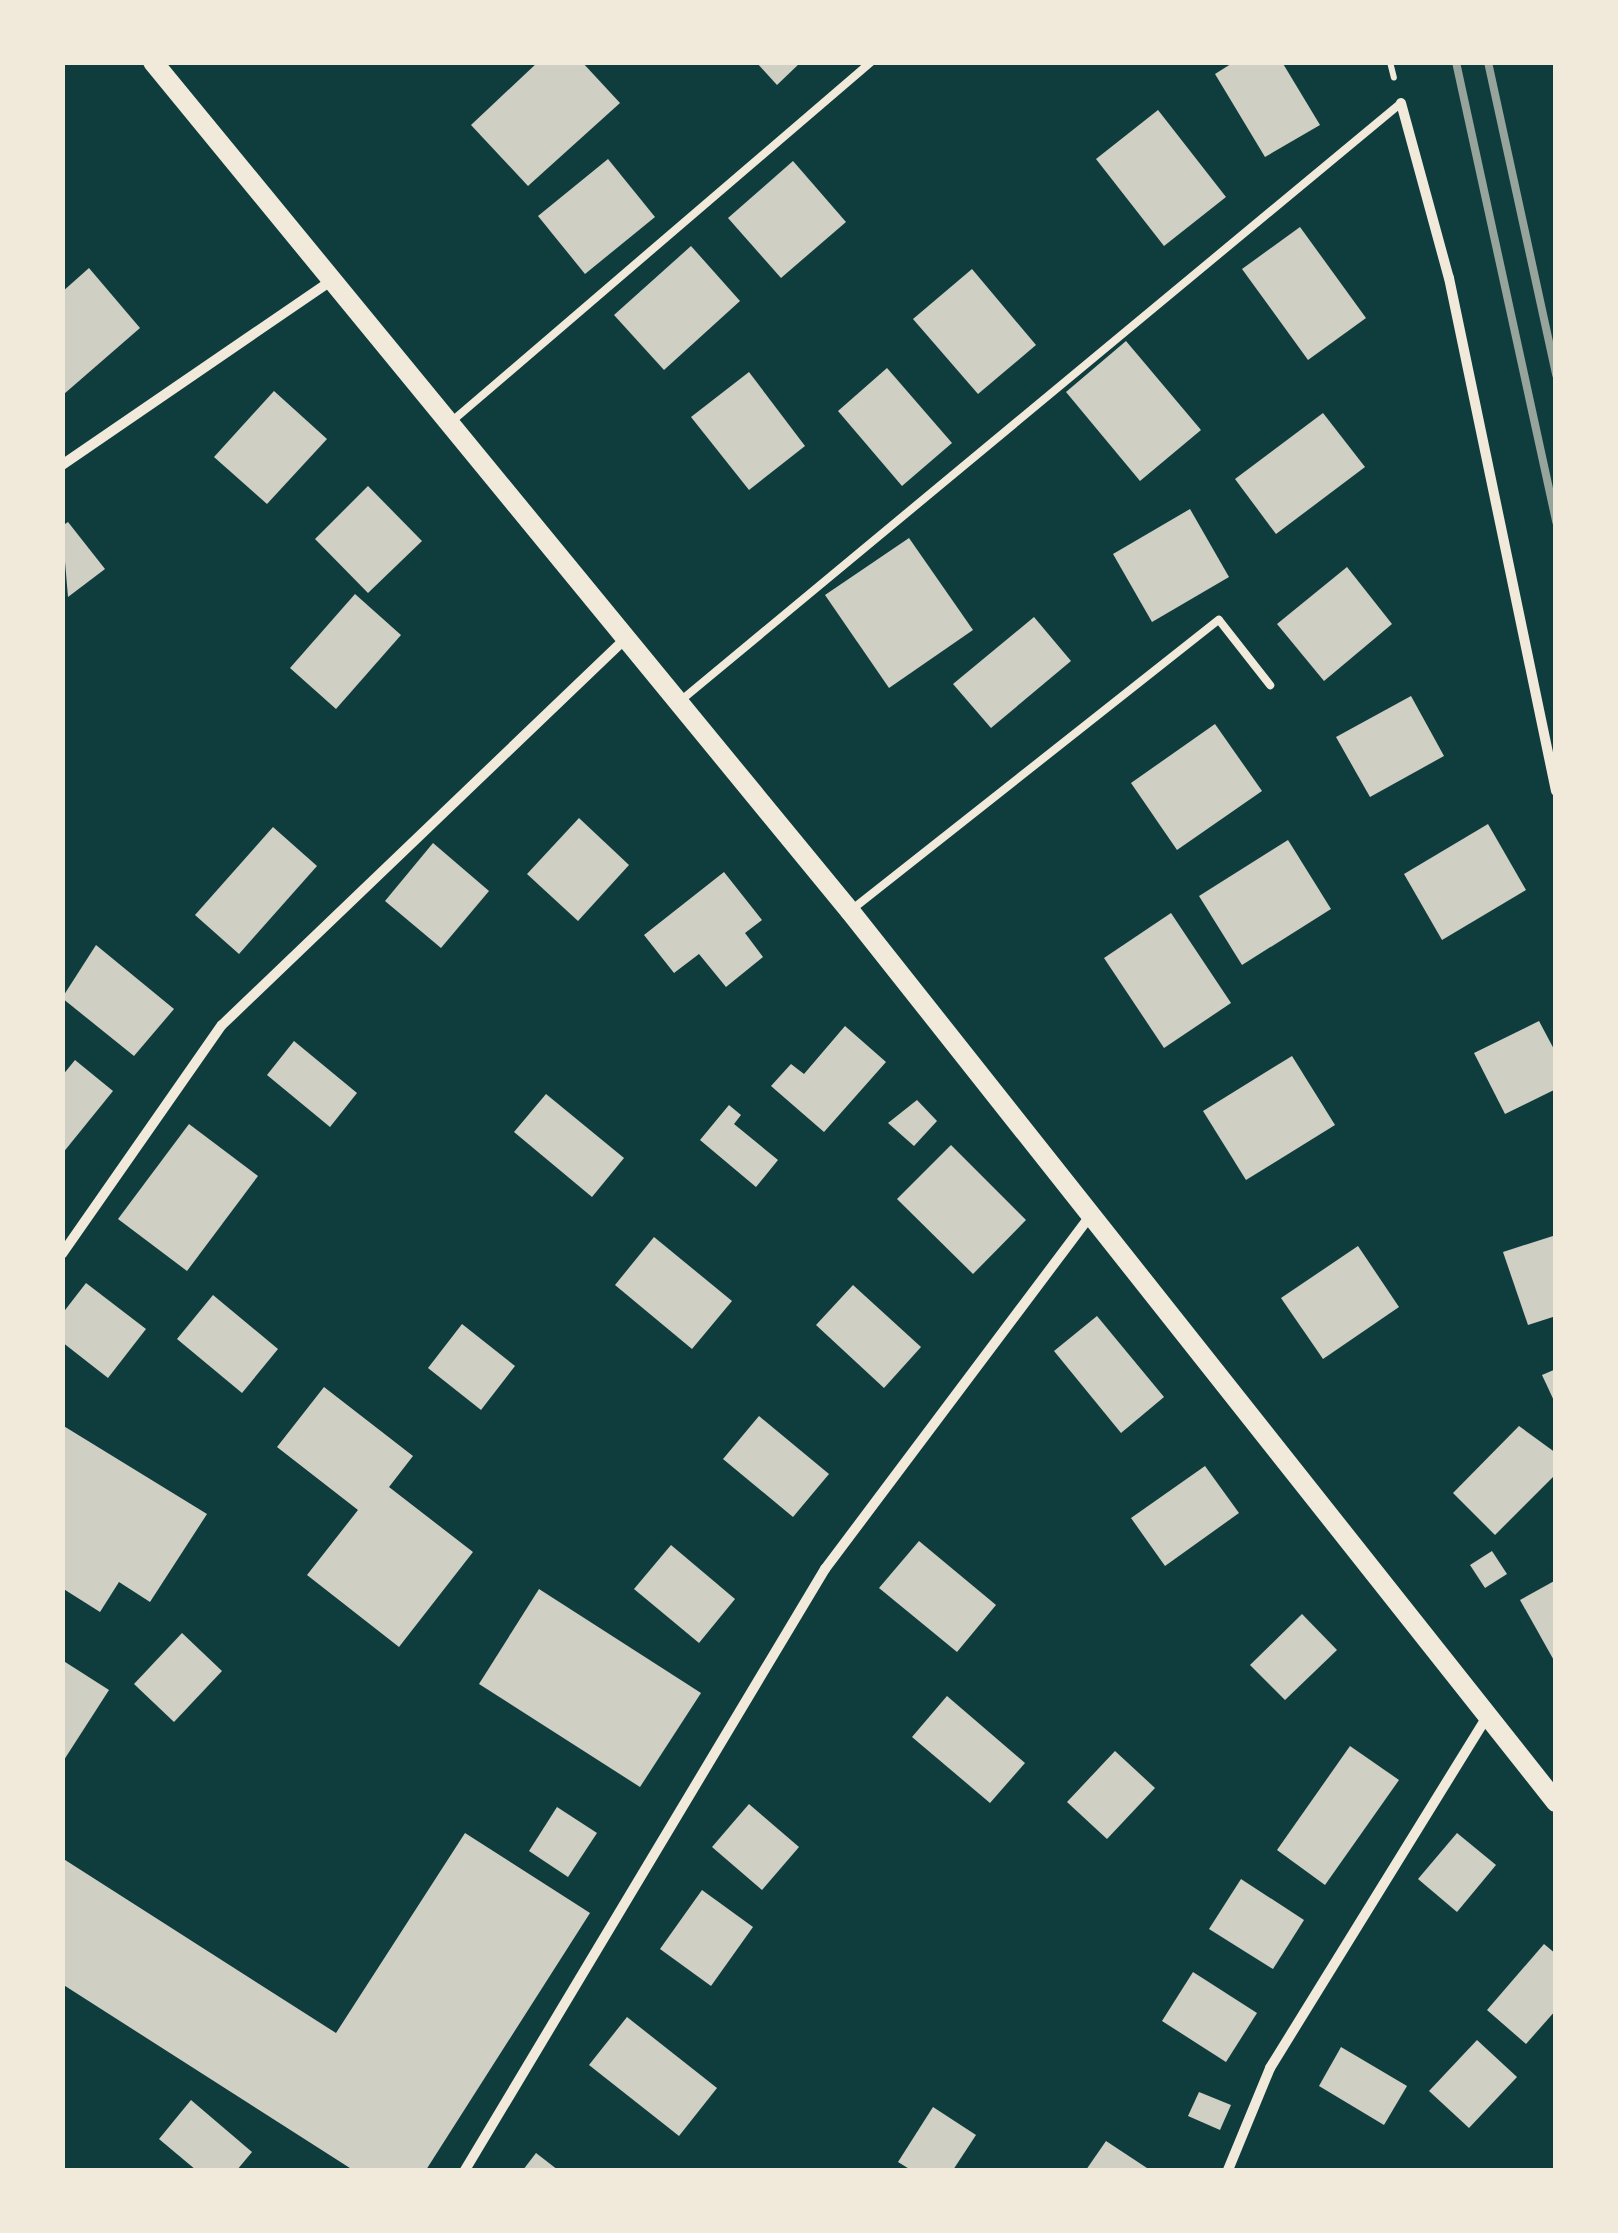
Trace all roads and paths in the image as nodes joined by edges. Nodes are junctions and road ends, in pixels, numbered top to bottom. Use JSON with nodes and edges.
{"nodes":[{"id":1,"x":153,"y":62,"type":"edge"},
{"id":2,"x":871,"y":62,"type":"edge"},
{"id":3,"x":1401,"y":103,"type":"joint"},
{"id":4,"x":334,"y":279,"type":"junction"},
{"id":5,"x":452,"y":422,"type":"junction"},
{"id":6,"x":62,"y":465,"type":"edge"},
{"id":7,"x":627,"y":638,"type":"junction"},
{"id":8,"x":1270,"y":686,"type":"dead end"},
{"id":9,"x":679,"y":702,"type":"junction"},
{"id":10,"x":1556,"y":790,"type":"edge"},
{"id":11,"x":850,"y":911,"type":"junction"},
{"id":12,"x":1092,"y":1214,"type":"junction"},
{"id":13,"x":62,"y":1254,"type":"edge"},
{"id":14,"x":1491,"y":1710,"type":"junction"},
{"id":15,"x":1556,"y":1802,"type":"edge"},
{"id":16,"x":465,"y":2170,"type":"edge"},
{"id":17,"x":1228,"y":2170,"type":"edge"}],
"edges":[{"from":1,"to":4,"type":"main road"},
{"from":2,"to":5,"type":"lane"},
{"from":3,"to":9,"type":"lane"},
{"from":3,"to":10,"type":"street"},
{"from":4,"to":5,"type":"main road"},
{"from":4,"to":6,"type":"street"},
{"from":5,"to":7,"type":"main road"},
{"from":7,"to":9,"type":"main road"},
{"from":7,"to":13,"type":"street"},
{"from":8,"to":11,"type":"lane"},
{"from":9,"to":11,"type":"main road"},
{"from":11,"to":12,"type":"main road"},
{"from":12,"to":14,"type":"main road"},
{"from":12,"to":16,"type":"street"},
{"from":14,"to":15,"type":"main road"},
{"from":14,"to":17,"type":"street"}]}
